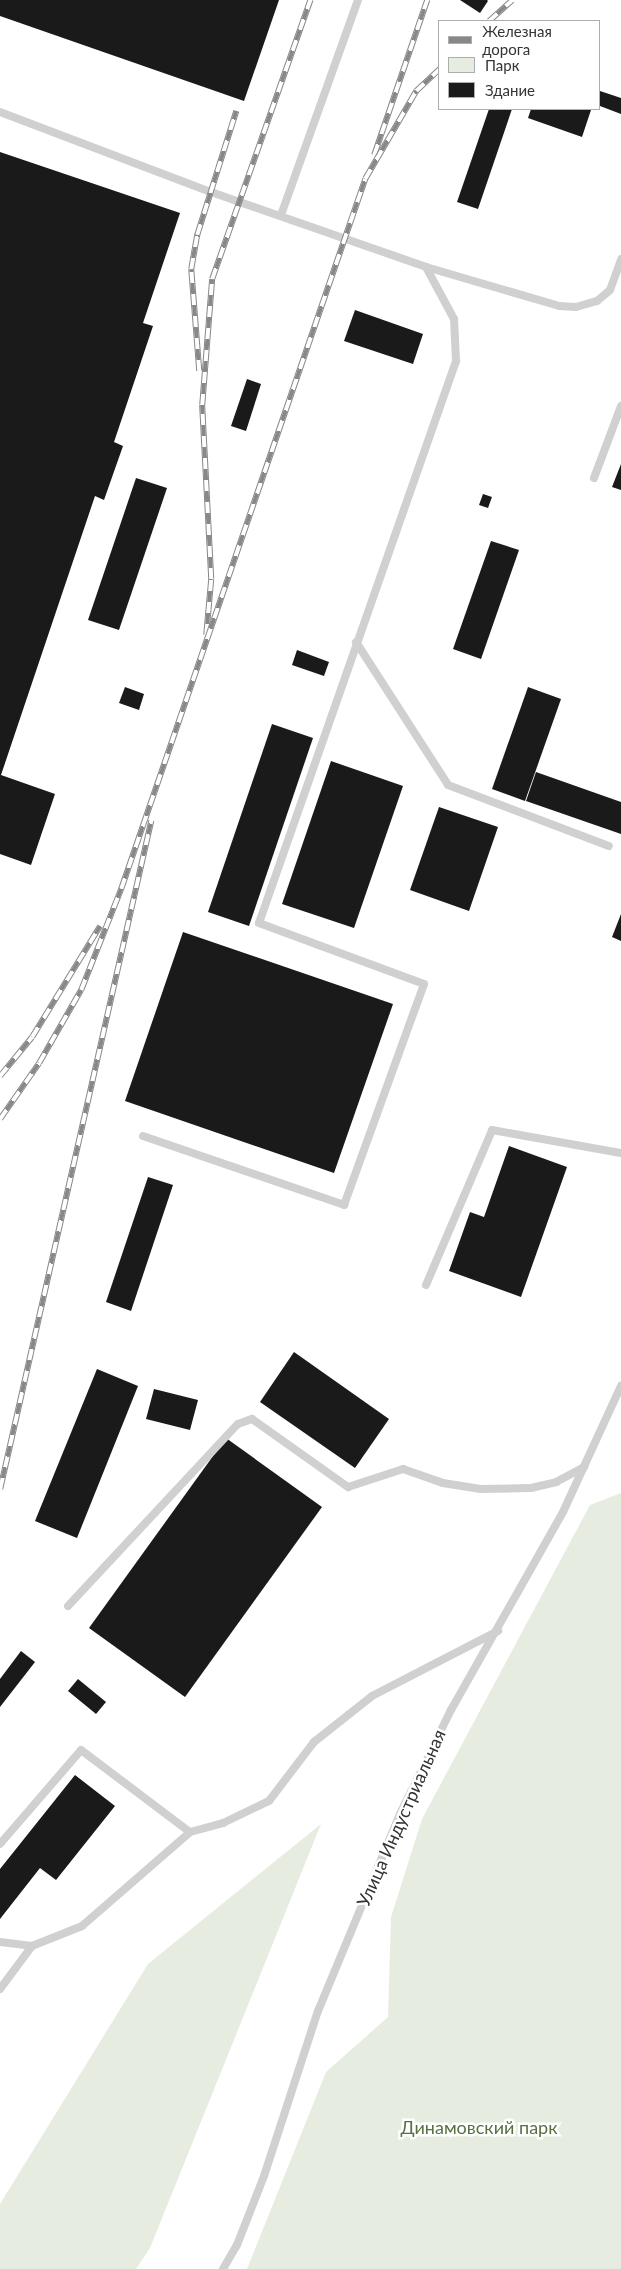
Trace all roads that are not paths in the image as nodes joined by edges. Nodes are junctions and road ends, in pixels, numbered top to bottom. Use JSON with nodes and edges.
{"nodes":[{"id":1,"x":358,"y":0,"type":"edge"},
{"id":2,"x":0,"y":112,"type":"edge"},
{"id":3,"x":281,"y":215,"type":"junction"},
{"id":4,"x":621,"y":259,"type":"edge"},
{"id":5,"x":426,"y":267,"type":"junction"},
{"id":6,"x":621,"y":406,"type":"edge"},
{"id":7,"x":594,"y":478,"type":"dead end"},
{"id":8,"x":356,"y":642,"type":"junction"},
{"id":9,"x":609,"y":846,"type":"dead end"},
{"id":10,"x":143,"y":1136,"type":"dead end"},
{"id":11,"x":621,"y":1153,"type":"edge"},
{"id":12,"x":426,"y":1285,"type":"dead end"},
{"id":13,"x":621,"y":1386,"type":"edge"},
{"id":14,"x":584,"y":1467,"type":"junction"},
{"id":15,"x":68,"y":1606,"type":"dead end"},
{"id":16,"x":498,"y":1631,"type":"junction"},
{"id":17,"x":190,"y":1832,"type":"junction"},
{"id":18,"x":0,"y":1844,"type":"edge"},
{"id":19,"x":0,"y":1942,"type":"edge"},
{"id":20,"x":32,"y":1946,"type":"junction"},
{"id":21,"x":0,"y":1988,"type":"edge"},
{"id":22,"x":223,"y":2269,"type":"edge"}],
"edges":[{"from":1,"to":3,"type":"lane"},
{"from":2,"to":3,"type":"lane"},
{"from":3,"to":5,"type":"lane"},
{"from":4,"to":5,"type":"lane"},
{"from":5,"to":8,"type":"lane"},
{"from":6,"to":7,"type":"lane"},
{"from":8,"to":9,"type":"lane"},
{"from":8,"to":10,"type":"lane"},
{"from":11,"to":12,"type":"lane"},
{"from":13,"to":14,"type":"lane","name":"Улица Индустриальная"},
{"from":14,"to":15,"type":"lane"},
{"from":14,"to":16,"type":"lane","name":"Улица Индустриальная"},
{"from":16,"to":17,"type":"lane"},
{"from":16,"to":22,"type":"lane","name":"Улица Индустриальная"},
{"from":17,"to":18,"type":"lane"},
{"from":17,"to":20,"type":"lane"},
{"from":19,"to":20,"type":"lane"},
{"from":20,"to":21,"type":"lane"}]}
